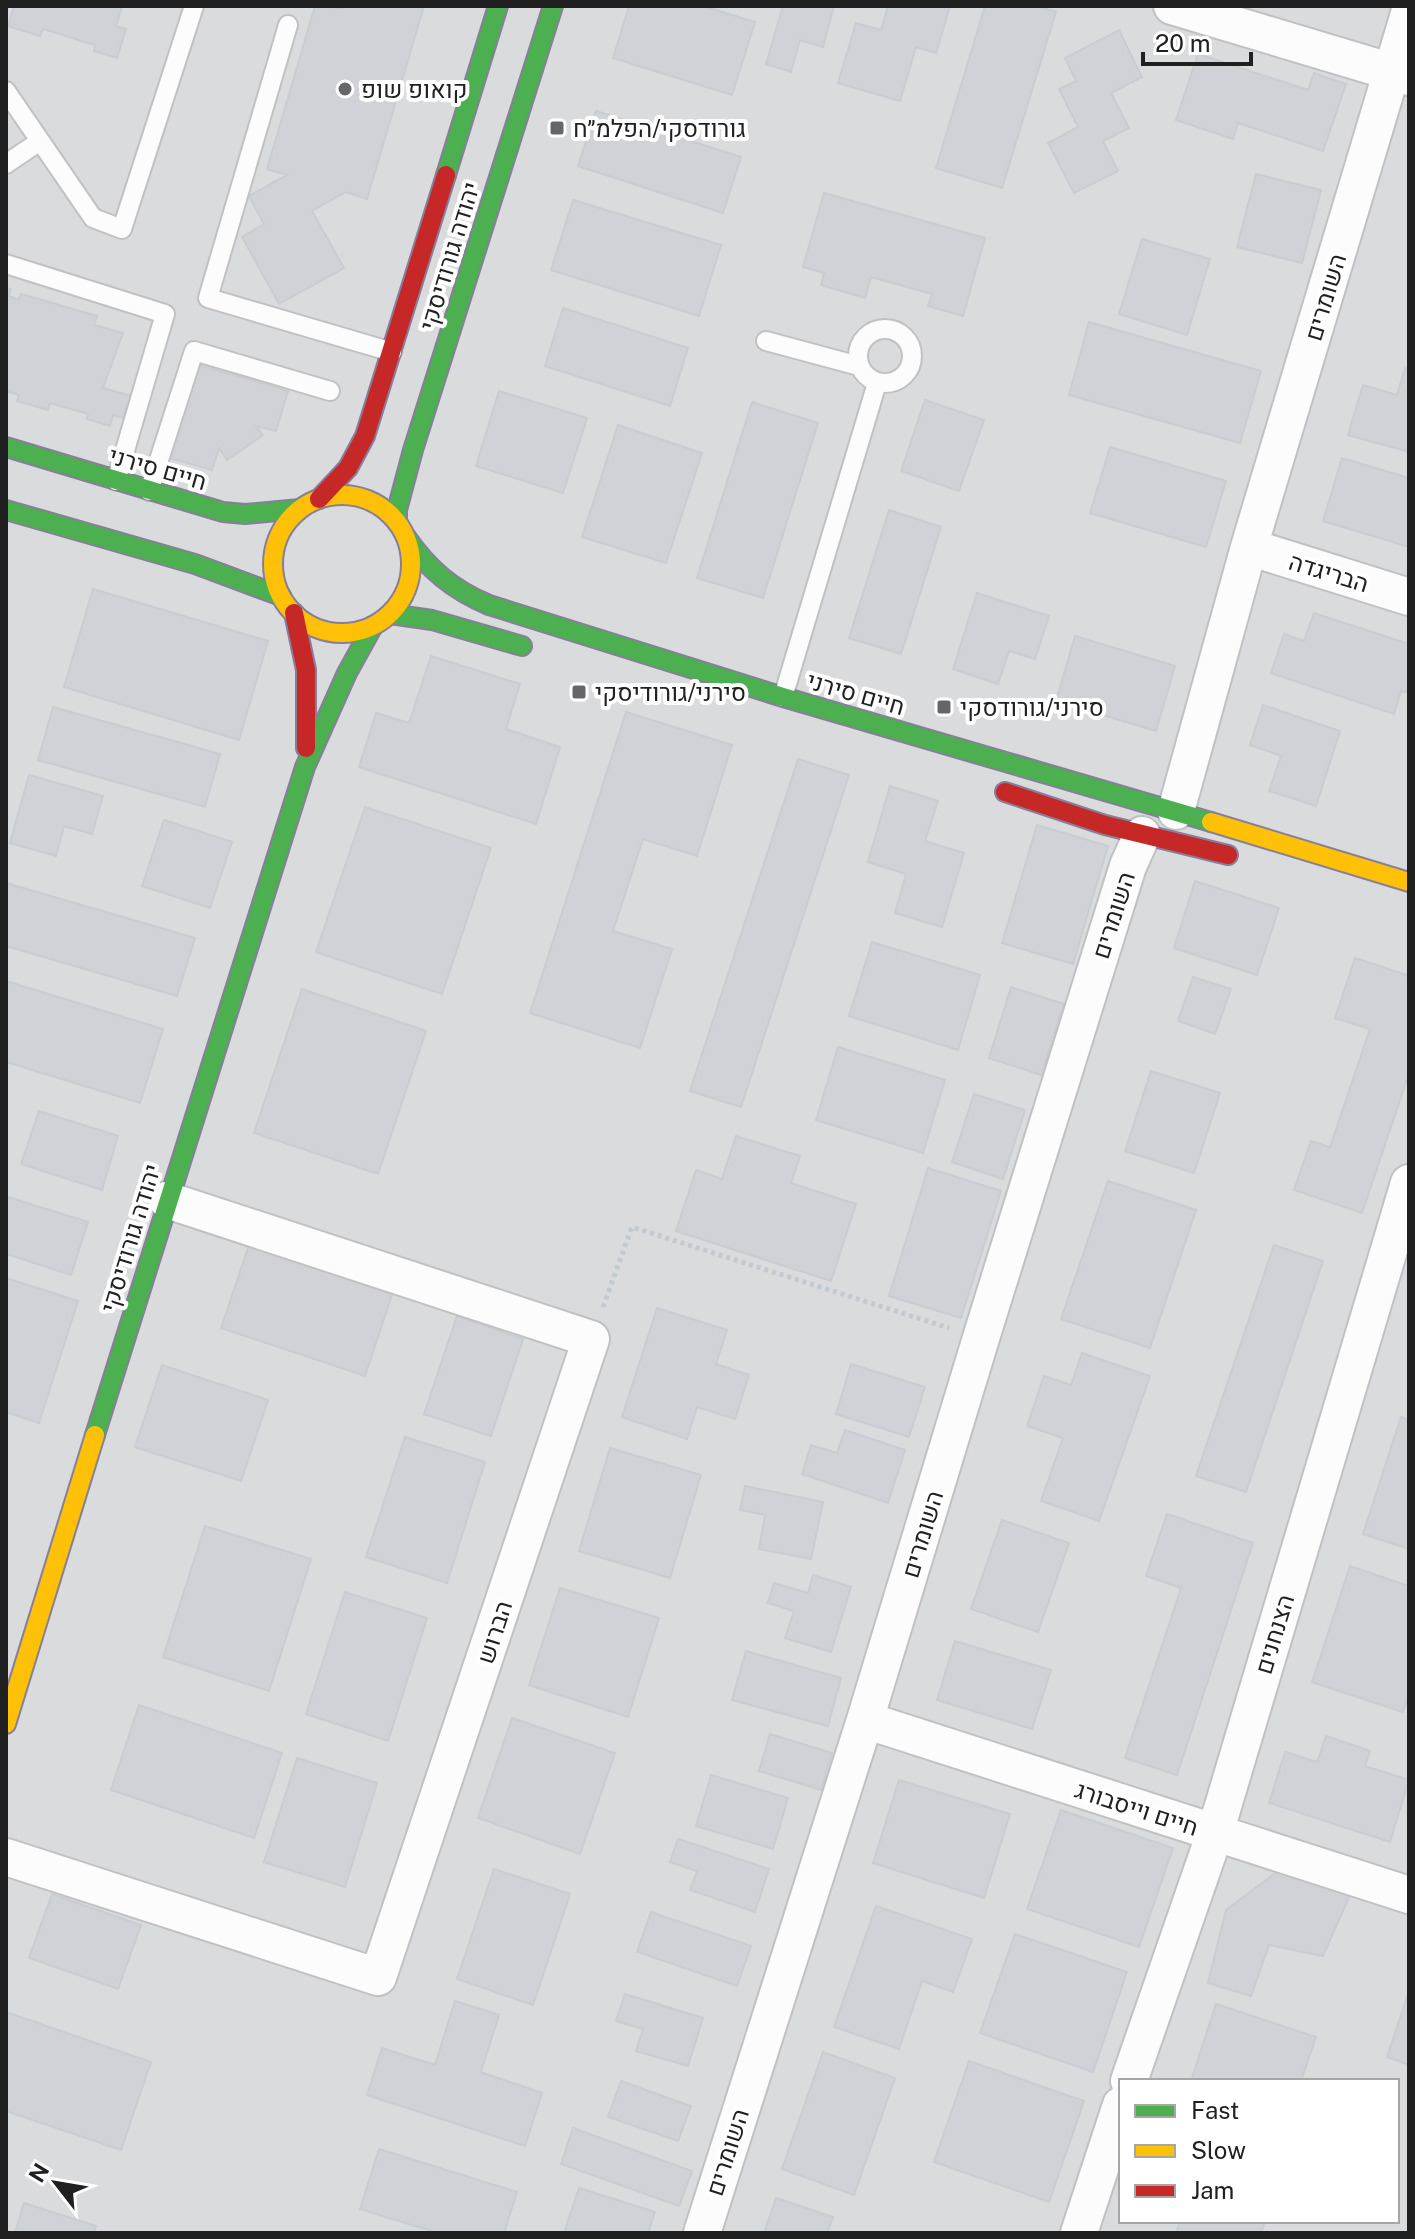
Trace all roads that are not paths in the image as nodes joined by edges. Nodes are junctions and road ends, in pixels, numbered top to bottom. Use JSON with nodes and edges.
{"nodes":[{"id":1,"x":194,"y":6,"type":"edge"},
{"id":2,"x":498,"y":6,"type":"edge"},
{"id":3,"x":553,"y":6,"type":"edge"},
{"id":4,"x":1172,"y":6,"type":"edge"},
{"id":5,"x":1409,"y":14,"type":"edge"},
{"id":6,"x":288,"y":25,"type":"dead end"},
{"id":7,"x":1401,"y":74,"type":"edge"},
{"id":8,"x":6,"y":91,"type":"edge"},
{"id":9,"x":40,"y":141,"type":"junction"},
{"id":10,"x":6,"y":164,"type":"edge"},
{"id":11,"x":6,"y":264,"type":"edge"},
{"id":12,"x":766,"y":341,"type":"dead end"},
{"id":13,"x":393,"y":352,"type":"junction"},
{"id":14,"x":859,"y":366,"type":"junction"},
{"id":15,"x":877,"y":383,"type":"junction"},
{"id":16,"x":330,"y":391,"type":"dead end"},
{"id":17,"x":6,"y":447,"type":"edge"},
{"id":18,"x":116,"y":481,"type":"junction"},
{"id":19,"x":149,"y":491,"type":"junction"},
{"id":20,"x":319,"y":499,"type":"junction"},
{"id":21,"x":300,"y":509,"type":"junction"},
{"id":22,"x":6,"y":510,"type":"edge"},
{"id":23,"x":402,"y":529,"type":"junction"},
{"id":24,"x":1249,"y":547,"type":"junction"},
{"id":25,"x":281,"y":596,"type":"junction"},
{"id":26,"x":1409,"y":597,"type":"edge"},
{"id":27,"x":294,"y":613,"type":"junction"},
{"id":28,"x":390,"y":614,"type":"junction"},
{"id":29,"x":373,"y":626,"type":"junction"},
{"id":30,"x":536,"y":650,"type":"dead end"},
{"id":31,"x":783,"y":697,"type":"junction"},
{"id":32,"x":305,"y":767,"type":"junction"},
{"id":33,"x":987,"y":786,"type":"dead end"},
{"id":34,"x":1176,"y":811,"type":"junction"},
{"id":35,"x":1142,"y":835,"type":"junction"},
{"id":36,"x":1252,"y":861,"type":"dead end"},
{"id":37,"x":1409,"y":882,"type":"edge"},
{"id":38,"x":1409,"y":1183,"type":"edge"},
{"id":39,"x":167,"y":1200,"type":"junction"},
{"id":40,"x":865,"y":1720,"type":"junction"},
{"id":41,"x":6,"y":1724,"type":"edge"},
{"id":42,"x":1215,"y":1833,"type":"junction"},
{"id":43,"x":6,"y":1857,"type":"edge"},
{"id":44,"x":1409,"y":1895,"type":"edge"},
{"id":45,"x":1130,"y":2079,"type":"edge"},
{"id":46,"x":1119,"y":2111,"type":"edge"},
{"id":47,"x":702,"y":2233,"type":"edge"},
{"id":48,"x":1079,"y":2233,"type":"edge"}],
"edges":[{"from":1,"to":9,"type":"lane"},
{"from":2,"to":13,"type":"street","name":"יהודה גורודיסקי"},
{"from":3,"to":23,"type":"street","name":"יהודה גורודיסקי"},
{"from":4,"to":7,"type":"street"},
{"from":5,"to":7,"type":"street","name":"השומרים"},
{"from":6,"to":13,"type":"lane"},
{"from":7,"to":24,"type":"street","name":"השומרים"},
{"from":8,"to":9,"type":"lane"},
{"from":9,"to":10,"type":"lane"},
{"from":11,"to":18,"type":"lane"},
{"from":12,"to":14,"type":"lane"},
{"from":13,"to":20,"type":"street","name":"יהודה גורודיסקי"},
{"from":14,"to":15,"type":"lane"},
{"from":14,"to":15,"type":"lane"},
{"from":15,"to":31,"type":"lane"},
{"from":16,"to":19,"type":"lane"},
{"from":17,"to":18,"type":"street","name":"חיים סירני"},
{"from":18,"to":19,"type":"street","name":"חיים סירני"},
{"from":19,"to":21,"type":"street","name":"חיים סירני"},
{"from":20,"to":21,"type":"street"},
{"from":20,"to":23,"type":"street"},
{"from":21,"to":25,"type":"street"},
{"from":22,"to":25,"type":"street"},
{"from":23,"to":28,"type":"street"},
{"from":23,"to":31,"type":"street","name":"חיים סירני"},
{"from":24,"to":26,"type":"street","name":"הבריגדה"},
{"from":24,"to":34,"type":"street","name":"השומרים"},
{"from":25,"to":27,"type":"street"},
{"from":27,"to":29,"type":"street"},
{"from":27,"to":32,"type":"street","name":"יהודה גורודיסקי"},
{"from":28,"to":29,"type":"street"},
{"from":28,"to":30,"type":"street"},
{"from":29,"to":32,"type":"street","name":"יהודה גורודיסקי"},
{"from":31,"to":34,"type":"street","name":"חיים סירני"},
{"from":32,"to":39,"type":"street","name":"יהודה גורודיסקי"},
{"from":33,"to":35,"type":"street"},
{"from":34,"to":37,"type":"street","name":"חיים סירני"},
{"from":35,"to":36,"type":"street"},
{"from":35,"to":40,"type":"street","name":"השומרים"},
{"from":38,"to":42,"type":"street","name":"הצנחנים"},
{"from":39,"to":41,"type":"street","name":"יהודה גורודיסקי"},
{"from":39,"to":43,"type":"street","name":"הברוש"},
{"from":40,"to":42,"type":"street","name":"חיים וייסבורג"},
{"from":40,"to":47,"type":"street","name":"השומרים"},
{"from":42,"to":44,"type":"street","name":"חיים וייסבורג"},
{"from":42,"to":45,"type":"street","name":"הצנחנים"},
{"from":46,"to":48,"type":"street"}]}
